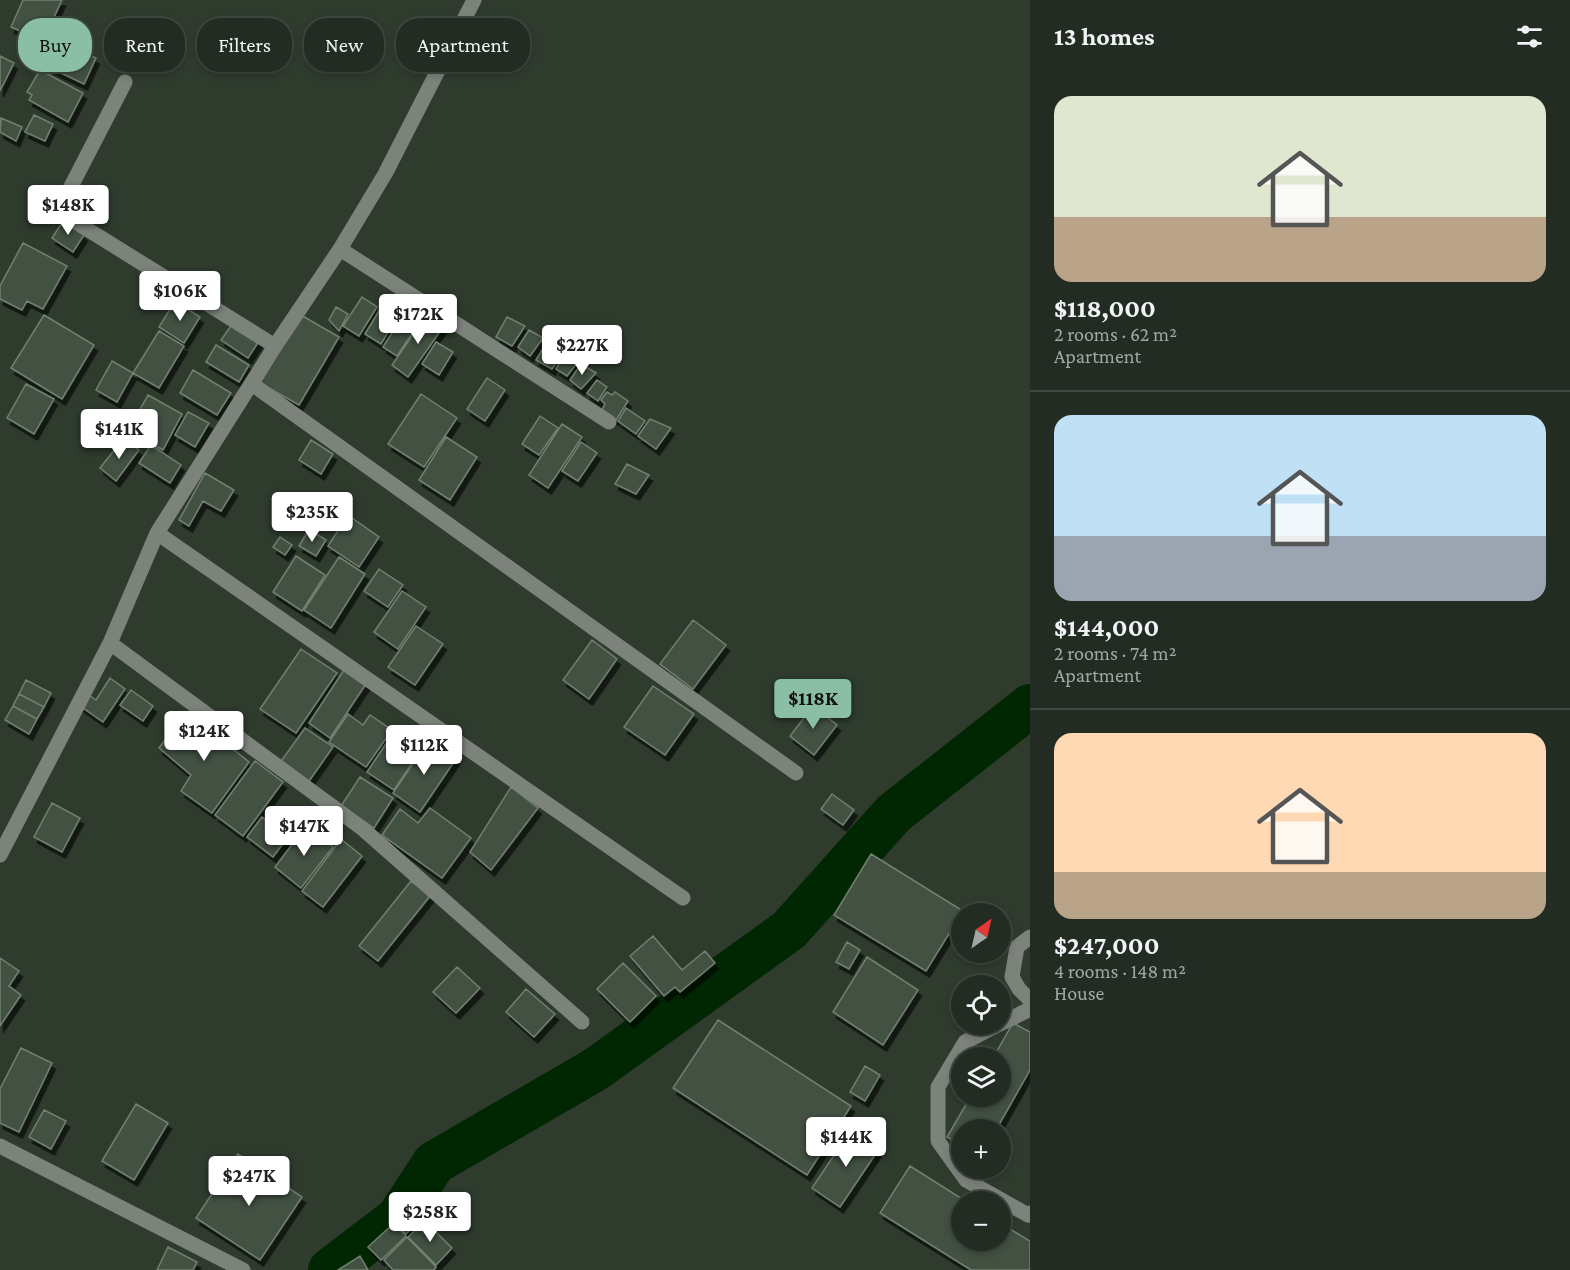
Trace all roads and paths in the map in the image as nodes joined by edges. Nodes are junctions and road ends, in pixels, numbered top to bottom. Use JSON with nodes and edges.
{"nodes":[{"id":1,"x":474,"y":0,"type":"edge"},
{"id":2,"x":125,"y":82,"type":"dead end"},
{"id":3,"x":340,"y":249,"type":"junction"},
{"id":4,"x":275,"y":346,"type":"junction"},
{"id":5,"x":252,"y":384,"type":"junction"},
{"id":6,"x":609,"y":422,"type":"dead end"},
{"id":7,"x":157,"y":533,"type":"junction"},
{"id":8,"x":110,"y":643,"type":"junction"},
{"id":9,"x":796,"y":773,"type":"dead end"},
{"id":10,"x":0,"y":855,"type":"edge"},
{"id":11,"x":683,"y":898,"type":"dead end"},
{"id":12,"x":1030,"y":937,"type":"edge"},
{"id":13,"x":1030,"y":999,"type":"edge"},
{"id":14,"x":1030,"y":1009,"type":"edge"},
{"id":15,"x":1011,"y":1018,"type":"edge"},
{"id":16,"x":582,"y":1022,"type":"dead end"},
{"id":17,"x":979,"y":1035,"type":"edge"},
{"id":18,"x":0,"y":1146,"type":"edge"},
{"id":19,"x":1030,"y":1213,"type":"edge"},
{"id":20,"x":243,"y":1270,"type":"edge"}],
"edges":[{"from":1,"to":3,"type":"street"},
{"from":2,"to":4,"type":"street"},
{"from":3,"to":4,"type":"street"},
{"from":3,"to":6,"type":"street"},
{"from":4,"to":5,"type":"street"},
{"from":5,"to":7,"type":"street"},
{"from":5,"to":9,"type":"street"},
{"from":7,"to":8,"type":"street"},
{"from":7,"to":11,"type":"street"},
{"from":8,"to":10,"type":"street"},
{"from":8,"to":16,"type":"street"},
{"from":12,"to":13,"type":"street"},
{"from":14,"to":15,"type":"street"},
{"from":17,"to":19,"type":"street"},
{"from":18,"to":20,"type":"street"}]}
